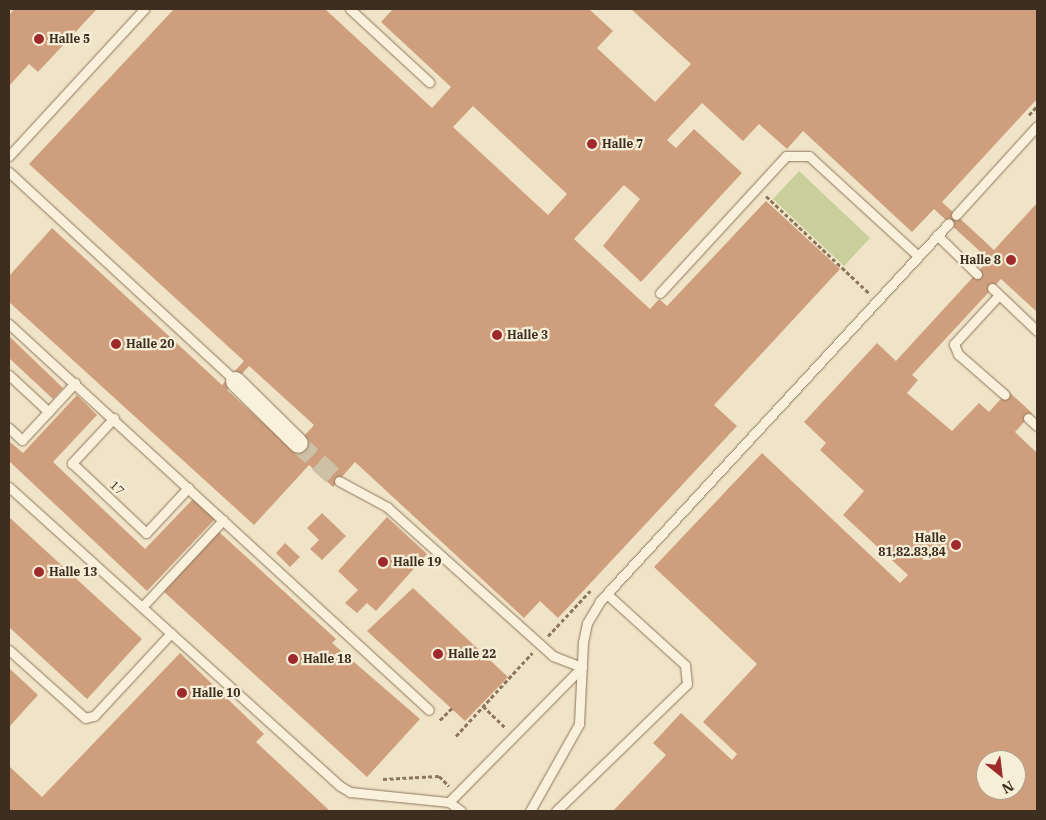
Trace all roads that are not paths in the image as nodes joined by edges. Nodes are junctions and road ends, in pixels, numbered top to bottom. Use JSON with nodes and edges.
{"nodes":[{"id":1,"x":144,"y":9,"type":"edge"},
{"id":2,"x":350,"y":9,"type":"edge"},
{"id":3,"x":430,"y":82,"type":"dead end"},
{"id":4,"x":1037,"y":126,"type":"edge"},
{"id":5,"x":9,"y":156,"type":"edge"},
{"id":6,"x":9,"y":172,"type":"edge"},
{"id":7,"x":956,"y":215,"type":"dead end"},
{"id":8,"x":949,"y":223,"type":"dead end"},
{"id":9,"x":937,"y":235,"type":"junction"},
{"id":10,"x":918,"y":256,"type":"junction"},
{"id":11,"x":977,"y":274,"type":"dead end"},
{"id":12,"x":992,"y":288,"type":"dead end"},
{"id":13,"x":660,"y":293,"type":"dead end"},
{"id":14,"x":999,"y":295,"type":"junction"},
{"id":15,"x":9,"y":324,"type":"edge"},
{"id":16,"x":1037,"y":331,"type":"edge"},
{"id":17,"x":9,"y":374,"type":"edge"},
{"id":18,"x":233,"y":378,"type":"joint"},
{"id":19,"x":75,"y":383,"type":"junction"},
{"id":20,"x":1005,"y":395,"type":"dead end"},
{"id":21,"x":49,"y":412,"type":"junction"},
{"id":22,"x":114,"y":418,"type":"junction"},
{"id":23,"x":1028,"y":418,"type":"dead end"},
{"id":24,"x":1037,"y":426,"type":"edge"},
{"id":25,"x":9,"y":428,"type":"edge"},
{"id":26,"x":298,"y":443,"type":"tunnel mouth"},
{"id":27,"x":339,"y":481,"type":"tunnel mouth"},
{"id":28,"x":9,"y":487,"type":"edge"},
{"id":29,"x":188,"y":488,"type":"junction"},
{"id":30,"x":223,"y":520,"type":"junction"},
{"id":31,"x":607,"y":594,"type":"junction"},
{"id":32,"x":142,"y":607,"type":"junction"},
{"id":33,"x":170,"y":633,"type":"junction"},
{"id":34,"x":9,"y":650,"type":"edge"},
{"id":35,"x":582,"y":667,"type":"junction"},
{"id":36,"x":429,"y":710,"type":"dead end"},
{"id":37,"x":449,"y":802,"type":"junction"},
{"id":38,"x":461,"y":811,"type":"edge"},
{"id":39,"x":530,"y":811,"type":"edge"},
{"id":40,"x":556,"y":811,"type":"edge"}],
"edges":[{"from":1,"to":5,"type":"lane"},
{"from":2,"to":3,"type":"lane"},
{"from":4,"to":7,"type":"lane"},
{"from":6,"to":18,"type":"lane"},
{"from":8,"to":9,"type":"lane"},
{"from":9,"to":10,"type":"lane"},
{"from":9,"to":11,"type":"lane"},
{"from":10,"to":13,"type":"lane"},
{"from":10,"to":31,"type":"lane"},
{"from":12,"to":14,"type":"lane"},
{"from":14,"to":16,"type":"lane"},
{"from":14,"to":20,"type":"lane"},
{"from":15,"to":19,"type":"lane"},
{"from":17,"to":21,"type":"lane"},
{"from":18,"to":26,"type":"street"},
{"from":19,"to":21,"type":"lane"},
{"from":19,"to":22,"type":"lane"},
{"from":21,"to":25,"type":"lane"},
{"from":22,"to":29,"type":"lane"},
{"from":22,"to":29,"type":"lane","name":"17"},
{"from":23,"to":24,"type":"lane"},
{"from":27,"to":35,"type":"lane"},
{"from":28,"to":32,"type":"lane"},
{"from":29,"to":30,"type":"lane"},
{"from":30,"to":32,"type":"lane"},
{"from":30,"to":36,"type":"lane"},
{"from":31,"to":35,"type":"lane"},
{"from":31,"to":40,"type":"lane"},
{"from":32,"to":33,"type":"lane"},
{"from":33,"to":34,"type":"lane"},
{"from":33,"to":37,"type":"lane"},
{"from":35,"to":37,"type":"lane"},
{"from":35,"to":39,"type":"lane"},
{"from":37,"to":38,"type":"lane"}]}
